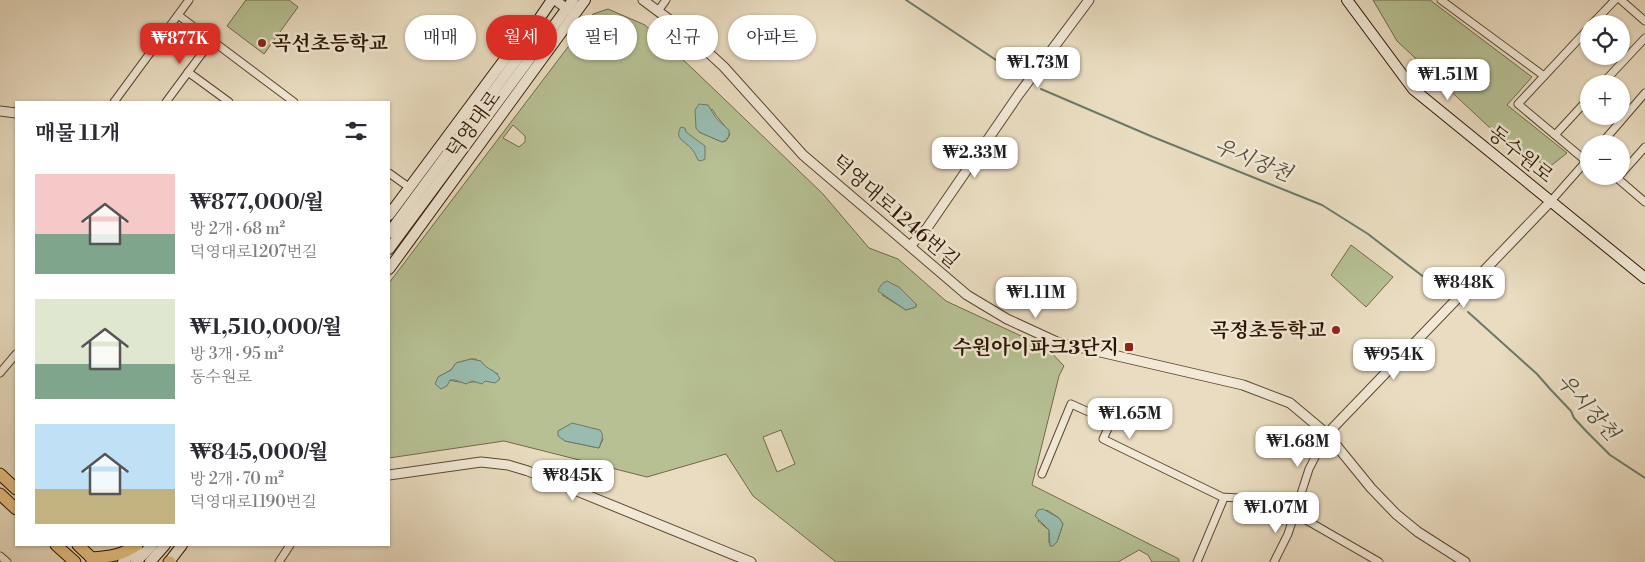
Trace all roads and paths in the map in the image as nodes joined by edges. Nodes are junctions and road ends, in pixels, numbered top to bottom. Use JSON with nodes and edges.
{"nodes":[{"id":1,"x":189,"y":0,"type":"edge"},
{"id":2,"x":554,"y":0,"type":"edge"},
{"id":3,"x":585,"y":0,"type":"edge"},
{"id":4,"x":643,"y":0,"type":"edge"},
{"id":5,"x":666,"y":0,"type":"edge"},
{"id":6,"x":1089,"y":0,"type":"edge"},
{"id":7,"x":1441,"y":0,"type":"edge"},
{"id":8,"x":1614,"y":0,"type":"edge"},
{"id":9,"x":1621,"y":0,"type":"edge"},
{"id":10,"x":1350,"y":1,"type":"edge"},
{"id":11,"x":570,"y":4,"type":"edge"},
{"id":12,"x":658,"y":11,"type":"junction"},
{"id":13,"x":178,"y":15,"type":"junction"},
{"id":14,"x":543,"y":15,"type":"edge"},
{"id":15,"x":1600,"y":15,"type":"edge"},
{"id":16,"x":1645,"y":21,"type":"edge"},
{"id":17,"x":1580,"y":38,"type":"edge"},
{"id":18,"x":1645,"y":38,"type":"edge"},
{"id":19,"x":212,"y":40,"type":"junction"},
{"id":20,"x":504,"y":60,"type":"edge"},
{"id":21,"x":517,"y":60,"type":"edge"},
{"id":22,"x":188,"y":72,"type":"junction"},
{"id":23,"x":1610,"y":75,"type":"edge"},
{"id":24,"x":1544,"y":76,"type":"junction"},
{"id":25,"x":1645,"y":94,"type":"edge"},
{"id":26,"x":115,"y":101,"type":"edge"},
{"id":27,"x":169,"y":101,"type":"edge"},
{"id":28,"x":228,"y":101,"type":"edge"},
{"id":29,"x":293,"y":101,"type":"edge"},
{"id":30,"x":1580,"y":108,"type":"edge"},
{"id":31,"x":0,"y":111,"type":"edge"},
{"id":32,"x":15,"y":113,"type":"edge"},
{"id":33,"x":1555,"y":135,"type":"junction"},
{"id":34,"x":1609,"y":135,"type":"edge"},
{"id":35,"x":1645,"y":147,"type":"edge"},
{"id":36,"x":1580,"y":155,"type":"edge"},
{"id":37,"x":452,"y":156,"type":"junction"},
{"id":38,"x":1630,"y":164,"type":"edge"},
{"id":39,"x":1580,"y":168,"type":"edge"},
{"id":40,"x":390,"y":174,"type":"edge"},
{"id":41,"x":1628,"y":185,"type":"edge"},
{"id":42,"x":410,"y":188,"type":"junction"},
{"id":43,"x":1551,"y":201,"type":"junction"},
{"id":44,"x":1645,"y":202,"type":"edge"},
{"id":45,"x":390,"y":215,"type":"edge"},
{"id":46,"x":390,"y":232,"type":"edge"},
{"id":47,"x":910,"y":246,"type":"junction"},
{"id":48,"x":390,"y":248,"type":"edge"},
{"id":49,"x":390,"y":268,"type":"edge"},
{"id":50,"x":1645,"y":278,"type":"edge"},
{"id":51,"x":15,"y":355,"type":"edge"},
{"id":52,"x":0,"y":373,"type":"edge"},
{"id":53,"x":1327,"y":434,"type":"junction"},
{"id":54,"x":0,"y":474,"type":"edge"},
{"id":55,"x":1042,"y":474,"type":"dead end"},
{"id":56,"x":390,"y":475,"type":"edge"},
{"id":57,"x":15,"y":488,"type":"edge"},
{"id":58,"x":0,"y":494,"type":"edge"},
{"id":59,"x":1224,"y":498,"type":"junction"},
{"id":60,"x":15,"y":508,"type":"edge"},
{"id":61,"x":1294,"y":513,"type":"junction"},
{"id":62,"x":57,"y":546,"type":"edge"},
{"id":63,"x":79,"y":546,"type":"edge"},
{"id":64,"x":136,"y":546,"type":"edge"},
{"id":65,"x":137,"y":546,"type":"edge"},
{"id":66,"x":151,"y":546,"type":"edge"},
{"id":67,"x":165,"y":546,"type":"edge"},
{"id":68,"x":181,"y":546,"type":"edge"},
{"id":69,"x":289,"y":546,"type":"edge"},
{"id":70,"x":0,"y":556,"type":"edge"},
{"id":71,"x":70,"y":560,"type":"edge"},
{"id":72,"x":94,"y":560,"type":"edge"},
{"id":73,"x":7,"y":562,"type":"edge"},
{"id":74,"x":123,"y":562,"type":"edge"},
{"id":75,"x":136,"y":562,"type":"edge"},
{"id":76,"x":150,"y":562,"type":"edge"},
{"id":77,"x":169,"y":562,"type":"edge"},
{"id":78,"x":279,"y":562,"type":"edge"},
{"id":79,"x":751,"y":562,"type":"edge"},
{"id":80,"x":1197,"y":562,"type":"edge"},
{"id":81,"x":1274,"y":562,"type":"edge"},
{"id":82,"x":1379,"y":562,"type":"edge"},
{"id":83,"x":1465,"y":562,"type":"edge"}],
"edges":[{"from":1,"to":13,"type":"street"},
{"from":2,"to":11,"type":"street"},
{"from":2,"to":14,"type":"main road","name":"덕영대로"},
{"from":3,"to":49,"type":"main road","name":"덕영대로"},
{"from":4,"to":12,"type":"street","name":"덕영대로1246번길"},
{"from":5,"to":12,"type":"street"},
{"from":6,"to":47,"type":"street"},
{"from":7,"to":24,"type":"street"},
{"from":8,"to":15,"type":"street"},
{"from":9,"to":16,"type":"street"},
{"from":10,"to":43,"type":"main road","name":"동수원로"},
{"from":11,"to":37,"type":"main road","name":"덕영대로"},
{"from":12,"to":47,"type":"street","name":"덕영대로1246번길"},
{"from":13,"to":19,"type":"street"},
{"from":13,"to":26,"type":"street"},
{"from":17,"to":24,"type":"street"},
{"from":18,"to":23,"type":"street"},
{"from":19,"to":22,"type":"street"},
{"from":19,"to":29,"type":"street"},
{"from":20,"to":42,"type":"main road","name":"덕영대로"},
{"from":21,"to":37,"type":"main road","name":"덕영대로"},
{"from":22,"to":27,"type":"street"},
{"from":22,"to":28,"type":"street"},
{"from":24,"to":33,"type":"street"},
{"from":25,"to":34,"type":"street"},
{"from":30,"to":33,"type":"street"},
{"from":31,"to":32,"type":"street"},
{"from":33,"to":36,"type":"street"},
{"from":35,"to":38,"type":"street"},
{"from":37,"to":46,"type":"main road"},
{"from":37,"to":48,"type":"main road"},
{"from":39,"to":43,"type":"street"},
{"from":40,"to":42,"type":"street"},
{"from":41,"to":44,"type":"street"},
{"from":42,"to":45,"type":"main road","name":"덕영대로"},
{"from":43,"to":50,"type":"main road","name":"동수원로"},
{"from":43,"to":53,"type":"street"},
{"from":47,"to":53,"type":"street","name":"덕영대로1246번길"},
{"from":51,"to":52,"type":"street"},
{"from":53,"to":61,"type":"street"},
{"from":53,"to":83,"type":"street","name":"덕영대로1246번길"},
{"from":54,"to":57,"type":"main road"},
{"from":55,"to":59,"type":"street"},
{"from":56,"to":79,"type":"street"},
{"from":58,"to":60,"type":"main road"},
{"from":59,"to":61,"type":"street"},
{"from":59,"to":80,"type":"street"},
{"from":61,"to":81,"type":"street"},
{"from":61,"to":82,"type":"street"},
{"from":62,"to":71,"type":"main road"},
{"from":63,"to":72,"type":"main road"},
{"from":64,"to":72,"type":"main road"},
{"from":65,"to":74,"type":"main road"},
{"from":66,"to":75,"type":"main road"},
{"from":67,"to":76,"type":"main road"},
{"from":68,"to":77,"type":"main road"},
{"from":69,"to":78,"type":"street"},
{"from":70,"to":73,"type":"street"}]}
